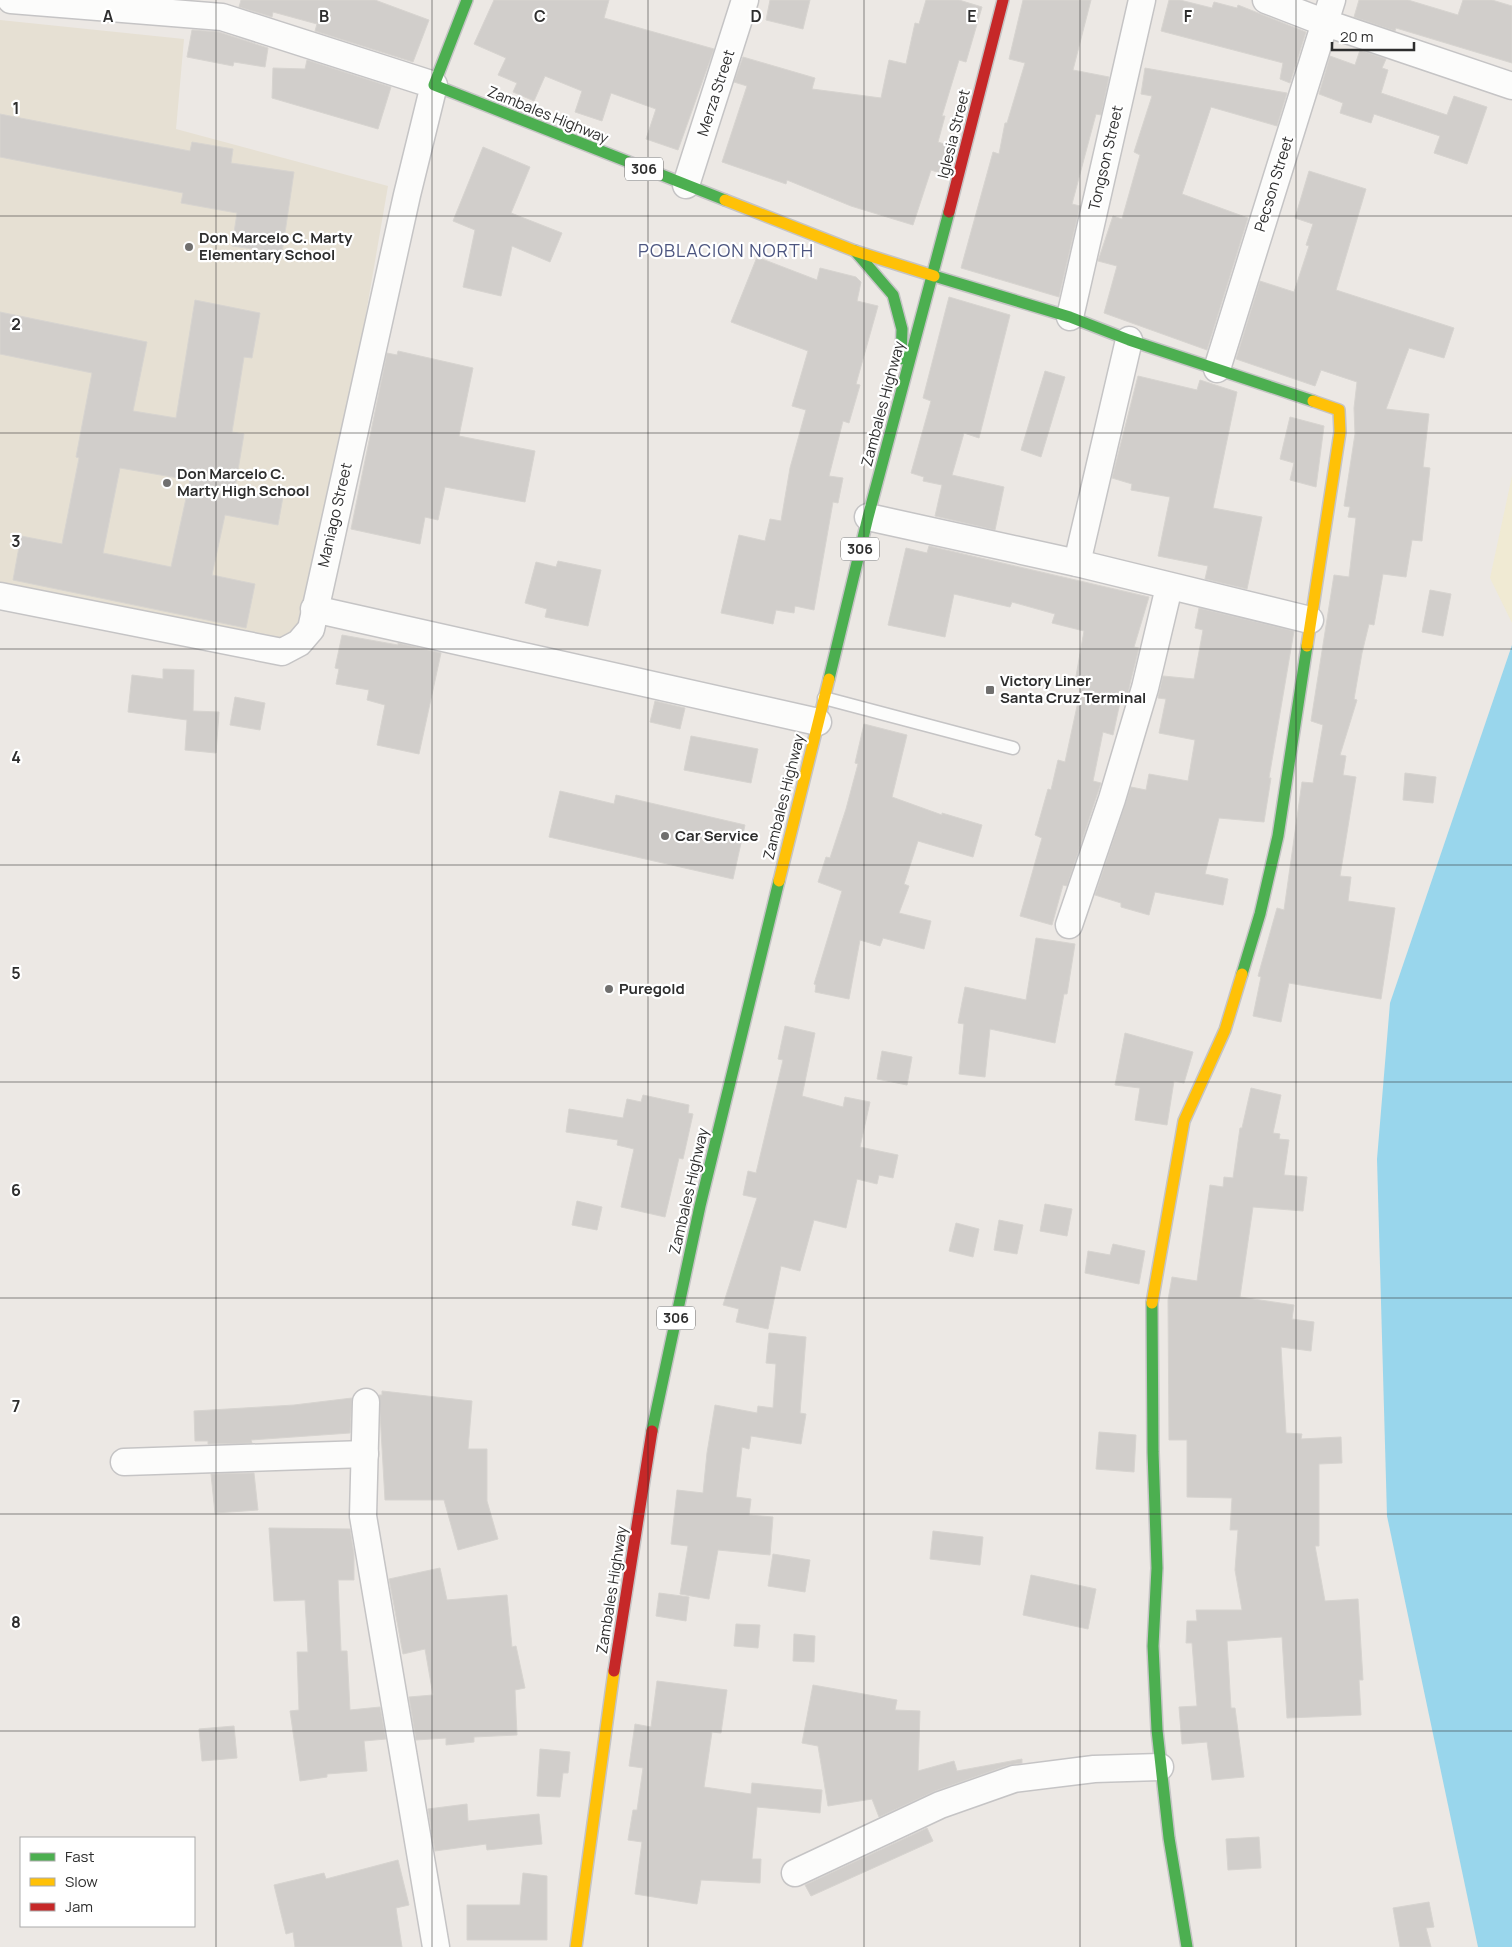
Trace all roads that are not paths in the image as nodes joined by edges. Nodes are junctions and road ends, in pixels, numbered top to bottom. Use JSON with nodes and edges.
{"nodes":[{"id":1,"x":11,"y":0,"type":"edge"},
{"id":2,"x":467,"y":0,"type":"edge"},
{"id":3,"x":745,"y":0,"type":"edge"},
{"id":4,"x":1003,"y":0,"type":"edge"},
{"id":5,"x":1142,"y":0,"type":"edge"},
{"id":6,"x":1266,"y":0,"type":"edge"},
{"id":7,"x":224,"y":9,"type":"edge"},
{"id":8,"x":1328,"y":11,"type":"edge"},
{"id":9,"x":434,"y":86,"type":"junction"},
{"id":10,"x":1512,"y":86,"type":"edge"},
{"id":11,"x":686,"y":185,"type":"junction"},
{"id":12,"x":855,"y":251,"type":"junction"},
{"id":13,"x":934,"y":276,"type":"junction"},
{"id":14,"x":1070,"y":317,"type":"junction"},
{"id":15,"x":1129,"y":340,"type":"junction"},
{"id":16,"x":1217,"y":369,"type":"junction"},
{"id":17,"x":898,"y":400,"type":"junction"},
{"id":18,"x":868,"y":517,"type":"junction"},
{"id":19,"x":1077,"y":563,"type":"junction"},
{"id":20,"x":1169,"y":587,"type":"junction"},
{"id":21,"x":0,"y":596,"type":"edge"},
{"id":22,"x":314,"y":608,"type":"junction"},
{"id":23,"x":1310,"y":620,"type":"junction"},
{"id":24,"x":821,"y":710,"type":"junction"},
{"id":25,"x":1013,"y":748,"type":"dead end"},
{"id":26,"x":1069,"y":925,"type":"dead end"},
{"id":27,"x":366,"y":1402,"type":"dead end"},
{"id":28,"x":365,"y":1454,"type":"junction"},
{"id":29,"x":124,"y":1462,"type":"dead end"},
{"id":30,"x":1160,"y":1767,"type":"junction"},
{"id":31,"x":795,"y":1873,"type":"dead end"},
{"id":32,"x":436,"y":1947,"type":"edge"},
{"id":33,"x":576,"y":1947,"type":"edge"},
{"id":34,"x":1187,"y":1947,"type":"edge"}],
"edges":[{"from":1,"to":7,"type":"street"},
{"from":2,"to":9,"type":"main road"},
{"from":3,"to":11,"type":"street","name":"Merza Street"},
{"from":4,"to":13,"type":"main road","name":"Iglesia Street","number":"306"},
{"from":5,"to":14,"type":"street","name":"Tongson Street"},
{"from":6,"to":8,"type":"street"},
{"from":7,"to":9,"type":"street"},
{"from":8,"to":10,"type":"street"},
{"from":8,"to":16,"type":"street","name":"Pecson Street"},
{"from":9,"to":11,"type":"main road","name":"Zambales Highway","number":"306"},
{"from":9,"to":22,"type":"street","name":"Maniago Street"},
{"from":11,"to":12,"type":"main road","name":"Zambales Highway","number":"306"},
{"from":12,"to":13,"type":"main road","name":"Zambales Highway","number":"306"},
{"from":12,"to":17,"type":"main road","number":"306"},
{"from":13,"to":14,"type":"main road"},
{"from":13,"to":17,"type":"main road","name":"Zambales Highway","number":"306"},
{"from":14,"to":15,"type":"main road"},
{"from":15,"to":16,"type":"main road"},
{"from":15,"to":19,"type":"street"},
{"from":16,"to":23,"type":"main road"},
{"from":17,"to":18,"type":"main road","name":"Zambales Highway","number":"306"},
{"from":18,"to":19,"type":"street"},
{"from":18,"to":24,"type":"main road","name":"Zambales Highway","number":"306"},
{"from":19,"to":20,"type":"street"},
{"from":20,"to":23,"type":"street"},
{"from":20,"to":26,"type":"street"},
{"from":21,"to":22,"type":"street","name":"Maniago Street"},
{"from":22,"to":24,"type":"street"},
{"from":23,"to":30,"type":"main road"},
{"from":24,"to":25,"type":"lane"},
{"from":24,"to":33,"type":"main road","name":"Zambales Highway","number":"306"},
{"from":27,"to":28,"type":"street"},
{"from":28,"to":29,"type":"street"},
{"from":28,"to":32,"type":"street"},
{"from":30,"to":31,"type":"street"},
{"from":30,"to":34,"type":"main road"}]}
